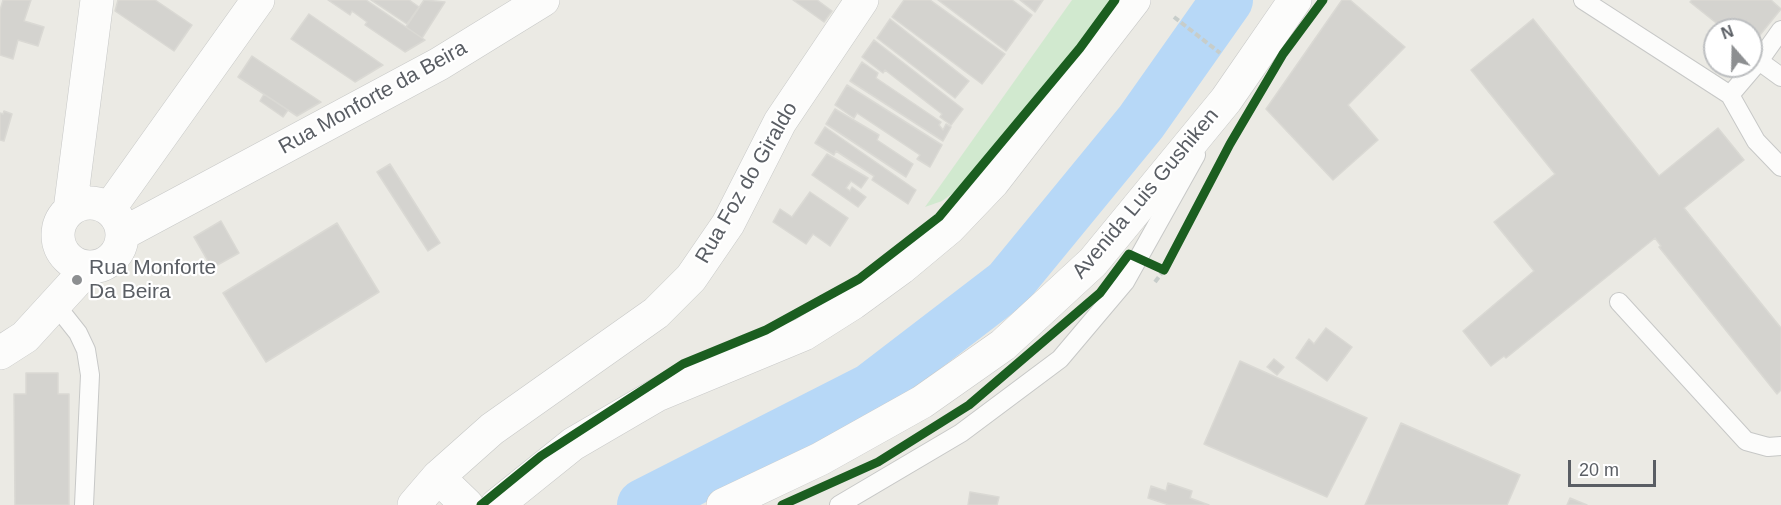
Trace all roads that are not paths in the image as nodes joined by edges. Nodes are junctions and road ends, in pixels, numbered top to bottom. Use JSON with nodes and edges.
{"nodes":[{"id":1,"x":97,"y":0,"type":"edge"},
{"id":2,"x":258,"y":0,"type":"edge"},
{"id":3,"x":543,"y":0,"type":"edge"},
{"id":4,"x":862,"y":0,"type":"edge"},
{"id":5,"x":1134,"y":0,"type":"edge"},
{"id":6,"x":1295,"y":0,"type":"edge"},
{"id":7,"x":1583,"y":0,"type":"edge"},
{"id":8,"x":1781,"y":30,"type":"edge"},
{"id":9,"x":1763,"y":55,"type":"edge"},
{"id":10,"x":1763,"y":64,"type":"edge"},
{"id":11,"x":1781,"y":77,"type":"edge"},
{"id":12,"x":1744,"y":78,"type":"edge"},
{"id":13,"x":1730,"y":95,"type":"junction"},
{"id":14,"x":1226,"y":100,"type":"junction"},
{"id":15,"x":1781,"y":167,"type":"edge"},
{"id":16,"x":70,"y":210,"type":"junction"},
{"id":17,"x":117,"y":221,"type":"junction"},
{"id":18,"x":76,"y":260,"type":"junction"},
{"id":19,"x":1619,"y":302,"type":"dead end"},
{"id":20,"x":55,"y":304,"type":"junction"},
{"id":21,"x":13,"y":345,"type":"edge"},
{"id":22,"x":1781,"y":446,"type":"edge"},
{"id":23,"x":438,"y":477,"type":"junction"},
{"id":24,"x":84,"y":505,"type":"edge"},
{"id":25,"x":414,"y":505,"type":"edge"},
{"id":26,"x":467,"y":505,"type":"edge"},
{"id":27,"x":497,"y":505,"type":"edge"},
{"id":28,"x":723,"y":505,"type":"edge"},
{"id":29,"x":839,"y":505,"type":"edge"}],
"edges":[{"from":1,"to":16,"type":"street"},
{"from":2,"to":17,"type":"street"},
{"from":3,"to":17,"type":"street","name":"Rua Monforte da Beira"},
{"from":4,"to":23,"type":"street","name":"Rua Foz do Giraldo"},
{"from":5,"to":27,"type":"street"},
{"from":6,"to":14,"type":"street","name":"Avenida Luis Gushiken"},
{"from":7,"to":13,"type":"lane"},
{"from":8,"to":9,"type":"lane"},
{"from":10,"to":11,"type":"lane"},
{"from":12,"to":13,"type":"lane"},
{"from":13,"to":15,"type":"lane"},
{"from":14,"to":28,"type":"street","name":"Avenida Luis Gushiken"},
{"from":14,"to":29,"type":"lane"},
{"from":16,"to":17,"type":"street"},
{"from":16,"to":18,"type":"street"},
{"from":17,"to":18,"type":"street"},
{"from":18,"to":20,"type":"street"},
{"from":18,"to":21,"type":"street"},
{"from":19,"to":22,"type":"lane"},
{"from":20,"to":21,"type":"street"},
{"from":20,"to":24,"type":"lane"},
{"from":23,"to":25,"type":"street","name":"Rua Foz do Giraldo"},
{"from":23,"to":26,"type":"street"}]}
